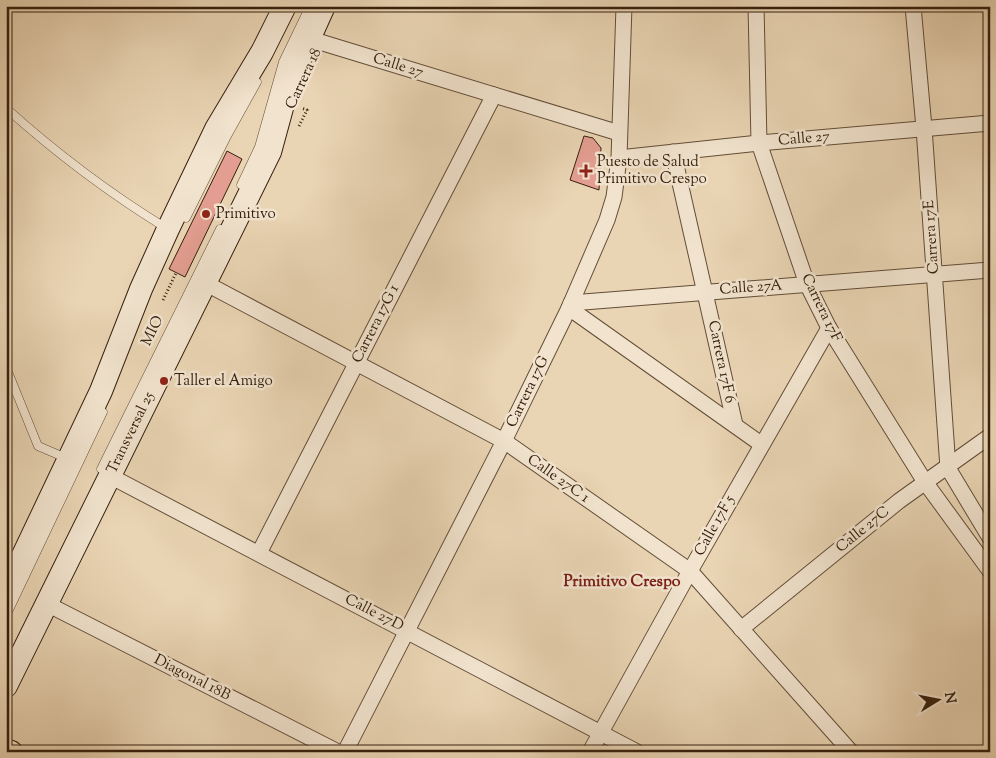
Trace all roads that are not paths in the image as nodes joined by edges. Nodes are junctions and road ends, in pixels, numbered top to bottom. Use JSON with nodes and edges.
{"nodes":[{"id":1,"x":268,"y":6,"type":"edge"},
{"id":2,"x":285,"y":6,"type":"edge"},
{"id":3,"x":310,"y":6,"type":"edge"},
{"id":4,"x":324,"y":6,"type":"edge"},
{"id":5,"x":336,"y":6,"type":"edge"},
{"id":6,"x":624,"y":6,"type":"edge"},
{"id":7,"x":756,"y":6,"type":"edge"},
{"id":8,"x":913,"y":6,"type":"edge"},
{"id":9,"x":320,"y":42,"type":"junction"},
{"id":10,"x":262,"y":62,"type":"junction"},
{"id":11,"x":296,"y":68,"type":"joint"},
{"id":12,"x":494,"y":95,"type":"junction"},
{"id":13,"x":6,"y":108,"type":"edge"},
{"id":14,"x":990,"y":123,"type":"edge"},
{"id":15,"x":924,"y":128,"type":"junction"},
{"id":16,"x":216,"y":129,"type":"junction"},
{"id":17,"x":619,"y":133,"type":"junction"},
{"id":18,"x":759,"y":143,"type":"junction"},
{"id":19,"x":270,"y":152,"type":"junction"},
{"id":20,"x":673,"y":152,"type":"junction"},
{"id":21,"x":619,"y":158,"type":"junction"},
{"id":22,"x":237,"y":194,"type":"dead end"},
{"id":23,"x":224,"y":220,"type":"dead end"},
{"id":24,"x":176,"y":226,"type":"junction"},
{"id":25,"x":990,"y":270,"type":"edge"},
{"id":26,"x":935,"y":274,"type":"junction"},
{"id":27,"x":205,"y":283,"type":"junction"},
{"id":28,"x":807,"y":284,"type":"junction"},
{"id":29,"x":706,"y":292,"type":"junction"},
{"id":30,"x":570,"y":305,"type":"junction"},
{"id":31,"x":829,"y":328,"type":"junction"},
{"id":32,"x":357,"y":362,"type":"junction"},
{"id":33,"x":6,"y":367,"type":"edge"},
{"id":34,"x":107,"y":404,"type":"dead end"},
{"id":35,"x":735,"y":425,"type":"junction"},
{"id":36,"x":990,"y":436,"type":"edge"},
{"id":37,"x":504,"y":442,"type":"junction"},
{"id":38,"x":762,"y":444,"type":"junction"},
{"id":39,"x":68,"y":459,"type":"junction"},
{"id":40,"x":948,"y":468,"type":"junction"},
{"id":41,"x":104,"y":476,"type":"junction"},
{"id":42,"x":925,"y":482,"type":"junction"},
{"id":43,"x":37,"y":530,"type":"junction"},
{"id":44,"x":990,"y":538,"type":"edge"},
{"id":45,"x":258,"y":553,"type":"junction"},
{"id":46,"x":6,"y":555,"type":"edge"},
{"id":47,"x":690,"y":571,"type":"junction"},
{"id":48,"x":990,"y":571,"type":"edge"},
{"id":49,"x":6,"y":591,"type":"edge"},
{"id":50,"x":47,"y":604,"type":"junction"},
{"id":51,"x":6,"y":616,"type":"edge"},
{"id":52,"x":742,"y":629,"type":"junction"},
{"id":53,"x":408,"y":630,"type":"junction"},
{"id":54,"x":6,"y":686,"type":"edge"},
{"id":55,"x":602,"y":732,"type":"junction"},
{"id":56,"x":6,"y":750,"type":"edge"},
{"id":57,"x":11,"y":752,"type":"edge"},
{"id":58,"x":338,"y":752,"type":"edge"},
{"id":59,"x":345,"y":752,"type":"edge"},
{"id":60,"x":590,"y":752,"type":"edge"},
{"id":61,"x":637,"y":752,"type":"edge"},
{"id":62,"x":851,"y":752,"type":"edge"}],
"edges":[{"from":1,"to":16,"type":"main road"},
{"from":2,"to":10,"type":"main road"},
{"from":3,"to":22,"type":"lane"},
{"from":4,"to":11,"type":"main road","name":"Carrera 18"},
{"from":5,"to":9,"type":"main road","name":"Carrera 18"},
{"from":6,"to":17,"type":"street","name":"Carrera 17G"},
{"from":7,"to":18,"type":"street","name":"Carrera 17F"},
{"from":8,"to":15,"type":"street","name":"Carrera 17E"},
{"from":9,"to":12,"type":"street","name":"Calle 27"},
{"from":9,"to":19,"type":"main road","name":"Carrera 18"},
{"from":10,"to":16,"type":"main road"},
{"from":10,"to":24,"type":"lane"},
{"from":11,"to":19,"type":"main road","name":"Transversal 25"},
{"from":12,"to":17,"type":"street","name":"Calle 27"},
{"from":12,"to":32,"type":"street","name":"Carrera 17G 1"},
{"from":13,"to":24,"type":"lane"},
{"from":14,"to":15,"type":"street","name":"Calle 27"},
{"from":15,"to":18,"type":"street","name":"Calle 27"},
{"from":15,"to":26,"type":"street","name":"Carrera 17E"},
{"from":16,"to":24,"type":"main road"},
{"from":17,"to":21,"type":"street","name":"Carrera 17G"},
{"from":18,"to":20,"type":"street","name":"Calle 27"},
{"from":18,"to":28,"type":"street","name":"Carrera 17F"},
{"from":19,"to":27,"type":"main road","name":"Transversal 25"},
{"from":20,"to":21,"type":"street","name":"Calle 27"},
{"from":20,"to":29,"type":"street","name":"Carrera 17F 6"},
{"from":21,"to":30,"type":"street","name":"Carrera 17G"},
{"from":23,"to":41,"type":"lane","name":"MIO"},
{"from":24,"to":39,"type":"main road"},
{"from":25,"to":26,"type":"street","name":"Calle 27A"},
{"from":26,"to":28,"type":"street","name":"Calle 27A"},
{"from":26,"to":40,"type":"street","name":"Carrera 17E"},
{"from":27,"to":32,"type":"street","name":"Calle 27C 1"},
{"from":27,"to":41,"type":"main road","name":"Transversal 25"},
{"from":28,"to":29,"type":"street","name":"Calle 27A"},
{"from":28,"to":31,"type":"street","name":"Carrera 17F"},
{"from":29,"to":30,"type":"street","name":"Calle 27A"},
{"from":29,"to":35,"type":"street","name":"Carrera 17F 6"},
{"from":30,"to":35,"type":"street"},
{"from":30,"to":37,"type":"street","name":"Carrera 17G"},
{"from":31,"to":38,"type":"street","name":"Calle 17F 5"},
{"from":31,"to":42,"type":"street","name":"Carrera 17F"},
{"from":32,"to":37,"type":"street","name":"Calle 27C 1"},
{"from":32,"to":45,"type":"street","name":"Carrera 17G 1"},
{"from":33,"to":39,"type":"lane"},
{"from":34,"to":51,"type":"lane"},
{"from":35,"to":38,"type":"street"},
{"from":36,"to":40,"type":"street","name":"Calle 27C"},
{"from":37,"to":47,"type":"street","name":"Calle 27C 1"},
{"from":37,"to":53,"type":"street","name":"Carrera 17G"},
{"from":38,"to":47,"type":"street","name":"Calle 17F 5"},
{"from":39,"to":43,"type":"main road"},
{"from":40,"to":42,"type":"street","name":"Calle 27C"},
{"from":40,"to":44,"type":"street"},
{"from":41,"to":45,"type":"street","name":"Calle 27D"},
{"from":41,"to":50,"type":"main road","name":"Transversal 25"},
{"from":42,"to":48,"type":"street","name":"Carrera 17F"},
{"from":42,"to":52,"type":"street","name":"Calle 27C"},
{"from":43,"to":46,"type":"main road"},
{"from":43,"to":49,"type":"main road"},
{"from":45,"to":53,"type":"street","name":"Calle 27D"},
{"from":47,"to":52,"type":"street","name":"Calle 27C 1"},
{"from":47,"to":55,"type":"street","name":"Calle 17F 5"},
{"from":50,"to":54,"type":"main road","name":"Transversal 25"},
{"from":50,"to":58,"type":"street","name":"Diagonal 18B"},
{"from":52,"to":62,"type":"street","name":"Calle 27C 1"},
{"from":53,"to":55,"type":"street","name":"Calle 27D"},
{"from":53,"to":59,"type":"street","name":"Carrera 17G"},
{"from":55,"to":60,"type":"street","name":"Calle 17F 5"},
{"from":55,"to":61,"type":"street","name":"Calle 27D"},
{"from":56,"to":57,"type":"main road"}]}
